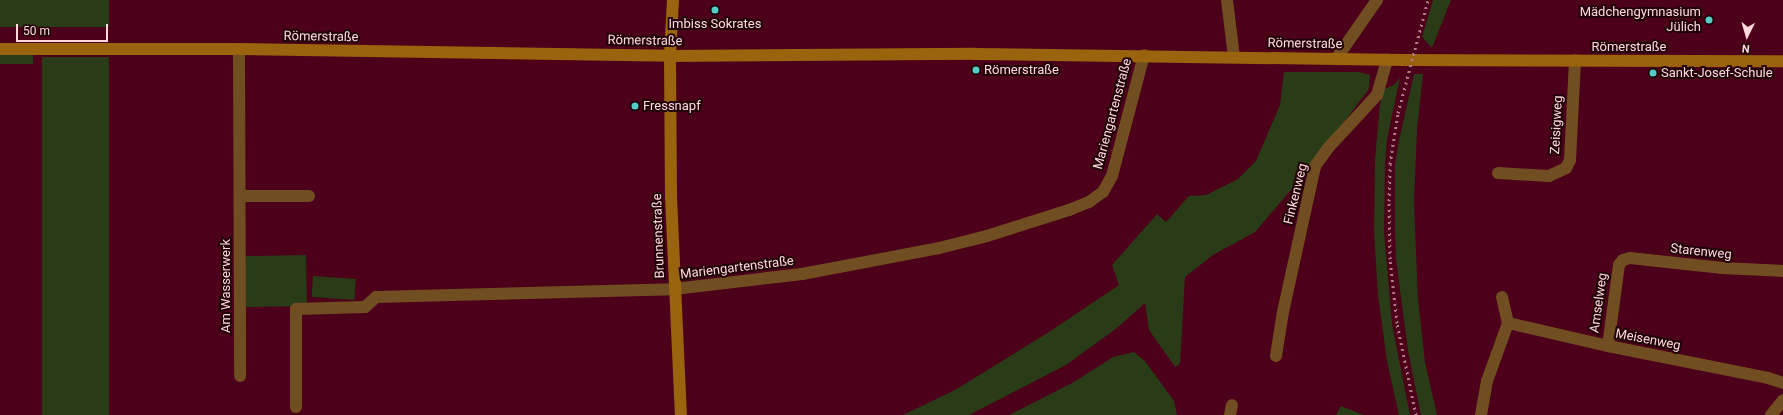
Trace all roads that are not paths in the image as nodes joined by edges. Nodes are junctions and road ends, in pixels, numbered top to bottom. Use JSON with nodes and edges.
{"nodes":[{"id":1,"x":673,"y":0,"type":"edge"},
{"id":2,"x":1227,"y":0,"type":"edge"},
{"id":3,"x":1377,"y":0,"type":"edge"},
{"id":4,"x":0,"y":49,"type":"edge"},
{"id":5,"x":239,"y":49,"type":"junction"},
{"id":6,"x":1144,"y":55,"type":"junction"},
{"id":7,"x":670,"y":56,"type":"junction"},
{"id":8,"x":1234,"y":57,"type":"junction"},
{"id":9,"x":1336,"y":59,"type":"junction"},
{"id":10,"x":1387,"y":59,"type":"junction"},
{"id":11,"x":1575,"y":60,"type":"junction"},
{"id":12,"x":1783,"y":61,"type":"edge"},
{"id":13,"x":1498,"y":173,"type":"dead end"},
{"id":14,"x":240,"y":196,"type":"junction"},
{"id":15,"x":309,"y":196,"type":"dead end"},
{"id":16,"x":1619,"y":265,"type":"joint"},
{"id":17,"x":1783,"y":271,"type":"edge"},
{"id":18,"x":674,"y":289,"type":"junction"},
{"id":19,"x":1502,"y":297,"type":"dead end"},
{"id":20,"x":1508,"y":323,"type":"junction"},
{"id":21,"x":1608,"y":346,"type":"junction"},
{"id":22,"x":1276,"y":356,"type":"dead end"},
{"id":23,"x":240,"y":376,"type":"dead end"},
{"id":24,"x":1783,"y":383,"type":"edge"},
{"id":25,"x":1783,"y":400,"type":"edge"},
{"id":26,"x":296,"y":407,"type":"dead end"},
{"id":27,"x":681,"y":415,"type":"edge"},
{"id":28,"x":1481,"y":415,"type":"edge"},
{"id":29,"x":1770,"y":415,"type":"edge"}],
"edges":[{"from":1,"to":7,"type":"main road","name":"Brunnenstraße"},
{"from":2,"to":8,"type":"street"},
{"from":3,"to":9,"type":"street"},
{"from":4,"to":5,"type":"main road","name":"Römerstraße"},
{"from":5,"to":7,"type":"main road","name":"Römerstraße"},
{"from":5,"to":14,"type":"street","name":"Am Wasserwerk"},
{"from":6,"to":7,"type":"main road","name":"Römerstraße"},
{"from":6,"to":8,"type":"main road","name":"Römerstraße"},
{"from":6,"to":18,"type":"street","name":"Mariengartenstraße"},
{"from":7,"to":18,"type":"main road","name":"Brunnenstraße"},
{"from":8,"to":9,"type":"main road","name":"Römerstraße"},
{"from":9,"to":10,"type":"main road","name":"Römerstraße"},
{"from":10,"to":11,"type":"main road","name":"Römerstraße"},
{"from":10,"to":22,"type":"street","name":"Finkenweg"},
{"from":11,"to":12,"type":"main road","name":"Römerstraße"},
{"from":11,"to":13,"type":"street","name":"Zeisigweg"},
{"from":14,"to":15,"type":"street"},
{"from":14,"to":23,"type":"street","name":"Am Wasserwerk"},
{"from":16,"to":17,"type":"street","name":"Starenweg"},
{"from":16,"to":21,"type":"street","name":"Amselweg"},
{"from":18,"to":26,"type":"street","name":"Mariengartenstraße"},
{"from":18,"to":27,"type":"main road","name":"Brunnenstraße"},
{"from":19,"to":20,"type":"street"},
{"from":20,"to":21,"type":"street","name":"Meisenweg"},
{"from":20,"to":28,"type":"street"},
{"from":21,"to":24,"type":"street","name":"Meisenweg"},
{"from":25,"to":29,"type":"street"}]}
